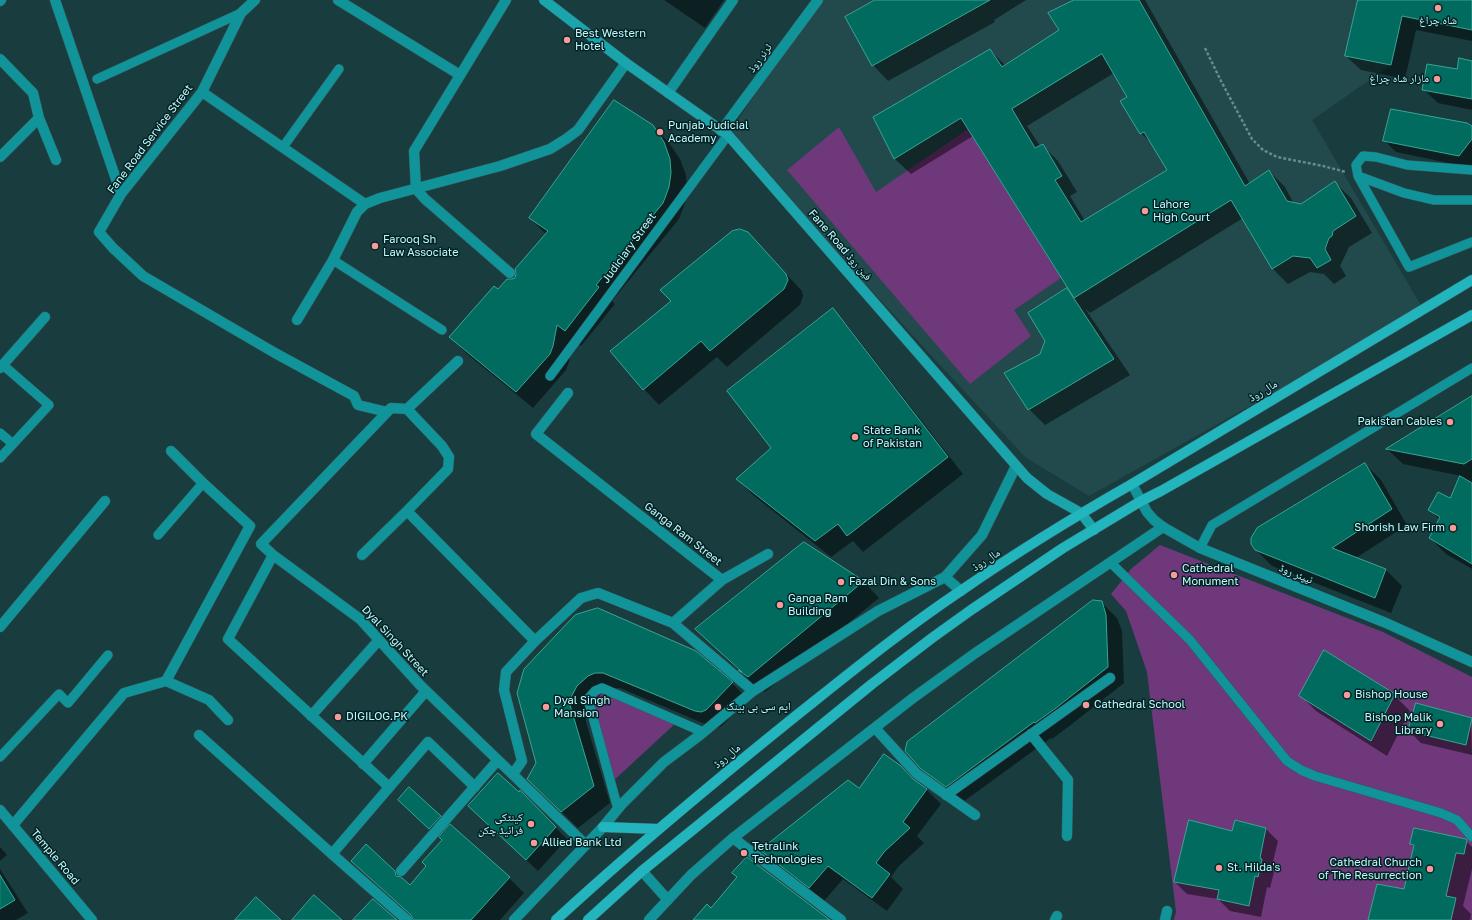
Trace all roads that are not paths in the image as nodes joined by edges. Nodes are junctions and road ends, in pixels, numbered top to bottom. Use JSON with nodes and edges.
{"nodes":[{"id":1,"x":56,"y":0,"type":"edge"},
{"id":2,"x":255,"y":0,"type":"edge"},
{"id":3,"x":338,"y":0,"type":"edge"},
{"id":4,"x":506,"y":0,"type":"edge"},
{"id":5,"x":544,"y":0,"type":"edge"},
{"id":6,"x":733,"y":0,"type":"edge"},
{"id":7,"x":818,"y":0,"type":"edge"},
{"id":8,"x":241,"y":13,"type":"junction"},
{"id":9,"x":1,"y":63,"type":"edge"},
{"id":10,"x":626,"y":63,"type":"junction"},
{"id":11,"x":339,"y":69,"type":"dead end"},
{"id":12,"x":460,"y":75,"type":"junction"},
{"id":13,"x":97,"y":79,"type":"dead end"},
{"id":14,"x":202,"y":92,"type":"junction"},
{"id":15,"x":668,"y":92,"type":"junction"},
{"id":16,"x":39,"y":118,"type":"junction"},
{"id":17,"x":725,"y":133,"type":"junction"},
{"id":18,"x":282,"y":147,"type":"junction"},
{"id":19,"x":0,"y":157,"type":"edge"},
{"id":20,"x":56,"y":160,"type":"dead end"},
{"id":21,"x":1472,"y":170,"type":"edge"},
{"id":22,"x":1358,"y":176,"type":"junction"},
{"id":23,"x":416,"y":189,"type":"junction"},
{"id":24,"x":121,"y":194,"type":"junction"},
{"id":25,"x":1472,"y":200,"type":"edge"},
{"id":26,"x":366,"y":204,"type":"junction"},
{"id":27,"x":1472,"y":242,"type":"edge"},
{"id":28,"x":334,"y":260,"type":"junction"},
{"id":29,"x":510,"y":273,"type":"dead end"},
{"id":30,"x":1472,"y":280,"type":"edge"},
{"id":31,"x":1472,"y":315,"type":"edge"},
{"id":32,"x":45,"y":317,"type":"dead end"},
{"id":33,"x":297,"y":320,"type":"dead end"},
{"id":34,"x":442,"y":330,"type":"dead end"},
{"id":35,"x":458,"y":361,"type":"dead end"},
{"id":36,"x":1,"y":366,"type":"edge"},
{"id":37,"x":1472,"y":368,"type":"edge"},
{"id":38,"x":550,"y":376,"type":"dead end"},
{"id":39,"x":568,"y":393,"type":"dead end"},
{"id":40,"x":389,"y":410,"type":"junction"},
{"id":41,"x":407,"y":410,"type":"junction"},
{"id":42,"x":0,"y":433,"type":"edge"},
{"id":43,"x":13,"y":444,"type":"junction"},
{"id":44,"x":170,"y":451,"type":"dead end"},
{"id":45,"x":0,"y":458,"type":"edge"},
{"id":46,"x":1016,"y":466,"type":"junction"},
{"id":47,"x":203,"y":483,"type":"junction"},
{"id":48,"x":1132,"y":484,"type":"junction"},
{"id":49,"x":105,"y":501,"type":"dead end"},
{"id":50,"x":1141,"y":501,"type":"junction"},
{"id":51,"x":407,"y":511,"type":"junction"},
{"id":52,"x":1081,"y":513,"type":"junction"},
{"id":53,"x":1163,"y":527,"type":"junction"},
{"id":54,"x":1094,"y":530,"type":"junction"},
{"id":55,"x":158,"y":535,"type":"dead end"},
{"id":56,"x":1200,"y":548,"type":"junction"},
{"id":57,"x":768,"y":554,"type":"dead end"},
{"id":58,"x":274,"y":555,"type":"junction"},
{"id":59,"x":362,"y":555,"type":"dead end"},
{"id":60,"x":1111,"y":563,"type":"junction"},
{"id":61,"x":945,"y":578,"type":"junction"},
{"id":62,"x":722,"y":580,"type":"junction"},
{"id":63,"x":961,"y":590,"type":"junction"},
{"id":64,"x":673,"y":623,"type":"junction"},
{"id":65,"x":0,"y":627,"type":"edge"},
{"id":66,"x":379,"y":640,"type":"junction"},
{"id":67,"x":535,"y":641,"type":"junction"},
{"id":68,"x":108,"y":655,"type":"dead end"},
{"id":69,"x":1472,"y":662,"type":"edge"},
{"id":70,"x":1110,"y":678,"type":"dead end"},
{"id":71,"x":166,"y":681,"type":"junction"},
{"id":72,"x":426,"y":691,"type":"junction"},
{"id":73,"x":753,"y":692,"type":"junction"},
{"id":74,"x":311,"y":716,"type":"junction"},
{"id":75,"x":228,"y":720,"type":"dead end"},
{"id":76,"x":876,"y":728,"type":"junction"},
{"id":77,"x":703,"y":732,"type":"junction"},
{"id":78,"x":1031,"y":734,"type":"junction"},
{"id":79,"x":199,"y":735,"type":"dead end"},
{"id":80,"x":0,"y":757,"type":"edge"},
{"id":81,"x":498,"y":760,"type":"junction"},
{"id":82,"x":363,"y":764,"type":"junction"},
{"id":83,"x":512,"y":774,"type":"junction"},
{"id":84,"x":389,"y":787,"type":"junction"},
{"id":85,"x":474,"y":787,"type":"junction"},
{"id":86,"x":946,"y":795,"type":"junction"},
{"id":87,"x":618,"y":809,"type":"junction"},
{"id":88,"x":0,"y":810,"type":"edge"},
{"id":89,"x":975,"y":815,"type":"dead end"},
{"id":90,"x":13,"y":825,"type":"junction"},
{"id":91,"x":603,"y":827,"type":"junction"},
{"id":92,"x":659,"y":829,"type":"junction"},
{"id":93,"x":1067,"y":836,"type":"dead end"},
{"id":94,"x":1472,"y":836,"type":"edge"},
{"id":95,"x":733,"y":838,"type":"junction"},
{"id":96,"x":586,"y":845,"type":"junction"},
{"id":97,"x":332,"y":854,"type":"junction"},
{"id":98,"x":401,"y":870,"type":"dead end"},
{"id":99,"x":642,"y":871,"type":"junction"},
{"id":100,"x":668,"y":900,"type":"junction"},
{"id":101,"x":601,"y":907,"type":"junction"},
{"id":102,"x":92,"y":920,"type":"edge"},
{"id":103,"x":407,"y":920,"type":"edge"},
{"id":104,"x":514,"y":920,"type":"edge"},
{"id":105,"x":556,"y":920,"type":"edge"},
{"id":106,"x":588,"y":920,"type":"edge"},
{"id":107,"x":600,"y":920,"type":"edge"},
{"id":108,"x":649,"y":920,"type":"edge"},
{"id":109,"x":841,"y":920,"type":"edge"}],
"edges":[{"from":1,"to":24,"type":"street"},
{"from":2,"to":8,"type":"street","name":"Fane Road Service Street"},
{"from":3,"to":12,"type":"street"},
{"from":4,"to":12,"type":"street"},
{"from":5,"to":10,"type":"main road","name":"Fane Road فین روڈ"},
{"from":6,"to":15,"type":"street"},
{"from":7,"to":17,"type":"street","name":"ٹرنر روڈ"},
{"from":8,"to":13,"type":"lane"},
{"from":8,"to":14,"type":"street","name":"Fane Road Service Street"},
{"from":9,"to":16,"type":"street"},
{"from":10,"to":15,"type":"main road","name":"Fane Road فین روڈ"},
{"from":10,"to":23,"type":"street"},
{"from":11,"to":18,"type":"lane"},
{"from":12,"to":23,"type":"street"},
{"from":14,"to":18,"type":"street"},
{"from":14,"to":24,"type":"street","name":"Fane Road Service Street"},
{"from":15,"to":17,"type":"main road","name":"Fane Road فین روڈ"},
{"from":16,"to":19,"type":"street"},
{"from":16,"to":20,"type":"street"},
{"from":17,"to":38,"type":"lane","name":"Judiciary Street"},
{"from":17,"to":46,"type":"main road","name":"Fane Road فین روڈ"},
{"from":18,"to":26,"type":"street"},
{"from":21,"to":22,"type":"lane"},
{"from":22,"to":25,"type":"lane"},
{"from":22,"to":27,"type":"lane"},
{"from":23,"to":26,"type":"street"},
{"from":23,"to":29,"type":"street"},
{"from":24,"to":40,"type":"street","name":"Fane Road Service Street"},
{"from":26,"to":28,"type":"street"},
{"from":28,"to":33,"type":"street"},
{"from":28,"to":34,"type":"lane"},
{"from":30,"to":48,"type":"main road","name":"مال روڈ"},
{"from":31,"to":50,"type":"main road"},
{"from":32,"to":36,"type":"street"},
{"from":35,"to":41,"type":"street"},
{"from":36,"to":43,"type":"lane"},
{"from":37,"to":56,"type":"lane"},
{"from":39,"to":62,"type":"street","name":"Ganga Ram Street"},
{"from":40,"to":41,"type":"street"},
{"from":40,"to":58,"type":"street","name":"Dyal Singh Street"},
{"from":41,"to":51,"type":"street"},
{"from":42,"to":43,"type":"lane"},
{"from":43,"to":45,"type":"lane"},
{"from":44,"to":47,"type":"street"},
{"from":46,"to":52,"type":"main road","name":"Fane Road فین روڈ"},
{"from":46,"to":61,"type":"street"},
{"from":47,"to":55,"type":"lane"},
{"from":47,"to":71,"type":"street"},
{"from":48,"to":50,"type":"street","name":"نیپئر روڈ"},
{"from":48,"to":52,"type":"main road","name":"مال روڈ"},
{"from":49,"to":65,"type":"street"},
{"from":50,"to":53,"type":"street","name":"نیپئر روڈ"},
{"from":50,"to":54,"type":"main road"},
{"from":51,"to":59,"type":"street"},
{"from":51,"to":67,"type":"street"},
{"from":52,"to":54,"type":"main road","name":"Fane Road فین روڈ"},
{"from":52,"to":63,"type":"main road","name":"مال روڈ"},
{"from":53,"to":56,"type":"street","name":"نیپئر روڈ"},
{"from":53,"to":60,"type":"street"},
{"from":54,"to":99,"type":"main road"},
{"from":56,"to":69,"type":"street","name":"نیپئر روڈ"},
{"from":57,"to":62,"type":"street"},
{"from":58,"to":66,"type":"street","name":"Dyal Singh Street"},
{"from":58,"to":74,"type":"street"},
{"from":60,"to":76,"type":"street"},
{"from":60,"to":94,"type":"lane"},
{"from":61,"to":63,"type":"street"},
{"from":61,"to":73,"type":"street"},
{"from":62,"to":64,"type":"street","name":"Ganga Ram Street"},
{"from":63,"to":92,"type":"main road","name":"مال روڈ"},
{"from":64,"to":67,"type":"street"},
{"from":64,"to":73,"type":"street"},
{"from":66,"to":72,"type":"street","name":"Dyal Singh Street"},
{"from":66,"to":74,"type":"street"},
{"from":67,"to":83,"type":"street"},
{"from":68,"to":80,"type":"lane"},
{"from":70,"to":78,"type":"street"},
{"from":71,"to":75,"type":"street"},
{"from":71,"to":90,"type":"street"},
{"from":72,"to":81,"type":"street","name":"Dyal Singh Street"},
{"from":72,"to":82,"type":"street"},
{"from":73,"to":77,"type":"street"},
{"from":74,"to":82,"type":"street"},
{"from":76,"to":86,"type":"street"},
{"from":76,"to":95,"type":"street"},
{"from":77,"to":87,"type":"street"},
{"from":77,"to":87,"type":"lane"},
{"from":78,"to":86,"type":"street"},
{"from":78,"to":93,"type":"street"},
{"from":79,"to":97,"type":"street"},
{"from":81,"to":83,"type":"street","name":"Dyal Singh Street"},
{"from":81,"to":85,"type":"street"},
{"from":82,"to":84,"type":"street"},
{"from":83,"to":96,"type":"street","name":"Dyal Singh Street"},
{"from":84,"to":85,"type":"street"},
{"from":84,"to":97,"type":"street"},
{"from":85,"to":98,"type":"street"},
{"from":86,"to":89,"type":"street"},
{"from":87,"to":91,"type":"street"},
{"from":88,"to":90,"type":"street","name":"Temple Road"},
{"from":90,"to":102,"type":"street","name":"Temple Road"},
{"from":91,"to":92,"type":"main road"},
{"from":91,"to":96,"type":"street"},
{"from":92,"to":105,"type":"main road","name":"مال روڈ"},
{"from":95,"to":100,"type":"street"},
{"from":95,"to":109,"type":"street"},
{"from":96,"to":104,"type":"street"},
{"from":97,"to":103,"type":"street"},
{"from":99,"to":100,"type":"street"},
{"from":99,"to":101,"type":"main road"},
{"from":100,"to":108,"type":"street"},
{"from":101,"to":106,"type":"main road"},
{"from":101,"to":107,"type":"main road"}]}
